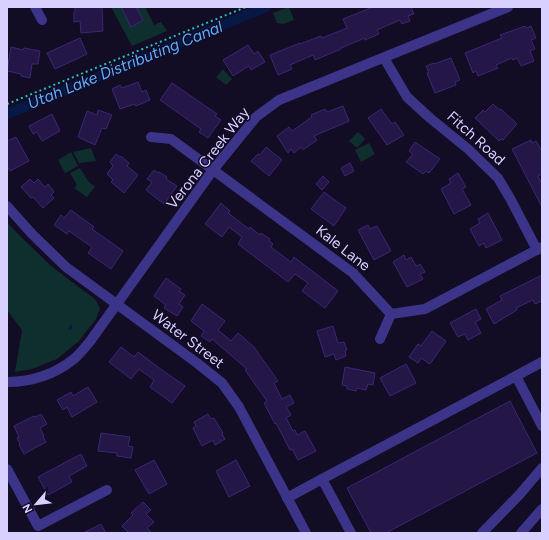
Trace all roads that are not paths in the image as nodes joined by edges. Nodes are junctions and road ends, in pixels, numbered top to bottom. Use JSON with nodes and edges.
{"nodes":[{"id":1,"x":35,"y":7,"type":"edge"},
{"id":2,"x":508,"y":7,"type":"edge"},
{"id":3,"x":42,"y":20,"type":"dead end"},
{"id":4,"x":384,"y":58,"type":"junction"},
{"id":5,"x":151,"y":137,"type":"dead end"},
{"id":6,"x":213,"y":170,"type":"junction"},
{"id":7,"x":7,"y":206,"type":"edge"},
{"id":8,"x":539,"y":248,"type":"edge"},
{"id":9,"x":117,"y":305,"type":"junction"},
{"id":10,"x":391,"y":314,"type":"junction"},
{"id":11,"x":380,"y":339,"type":"dead end"},
{"id":12,"x":542,"y":362,"type":"edge"},
{"id":13,"x":516,"y":376,"type":"junction"},
{"id":14,"x":7,"y":382,"type":"edge"},
{"id":15,"x":542,"y":426,"type":"edge"},
{"id":16,"x":542,"y":468,"type":"edge"},
{"id":17,"x":7,"y":469,"type":"edge"},
{"id":18,"x":322,"y":479,"type":"junction"},
{"id":19,"x":108,"y":490,"type":"dead end"},
{"id":20,"x":287,"y":498,"type":"junction"},
{"id":21,"x":542,"y":509,"type":"edge"},
{"id":22,"x":306,"y":533,"type":"edge"},
{"id":23,"x":351,"y":533,"type":"edge"},
{"id":24,"x":482,"y":533,"type":"edge"},
{"id":25,"x":521,"y":533,"type":"edge"}],
"edges":[{"from":1,"to":3,"type":"street"},
{"from":2,"to":4,"type":"street","name":"Verona Creek Way"},
{"from":4,"to":6,"type":"street","name":"Verona Creek Way"},
{"from":4,"to":8,"type":"street","name":"Fitch Road"},
{"from":5,"to":6,"type":"street","name":"Kale Lane"},
{"from":6,"to":9,"type":"street","name":"Verona Creek Way"},
{"from":6,"to":10,"type":"street","name":"Kale Lane"},
{"from":7,"to":9,"type":"street","name":"Water Street"},
{"from":8,"to":10,"type":"street"},
{"from":9,"to":14,"type":"street","name":"Verona Creek Way"},
{"from":9,"to":20,"type":"street","name":"Water Street"},
{"from":10,"to":11,"type":"street"},
{"from":12,"to":13,"type":"street"},
{"from":13,"to":15,"type":"street"},
{"from":13,"to":18,"type":"street"},
{"from":16,"to":24,"type":"street"},
{"from":17,"to":19,"type":"street"},
{"from":18,"to":20,"type":"street"},
{"from":18,"to":23,"type":"street"},
{"from":20,"to":22,"type":"street","name":"Water Street"},
{"from":21,"to":25,"type":"street"}]}
